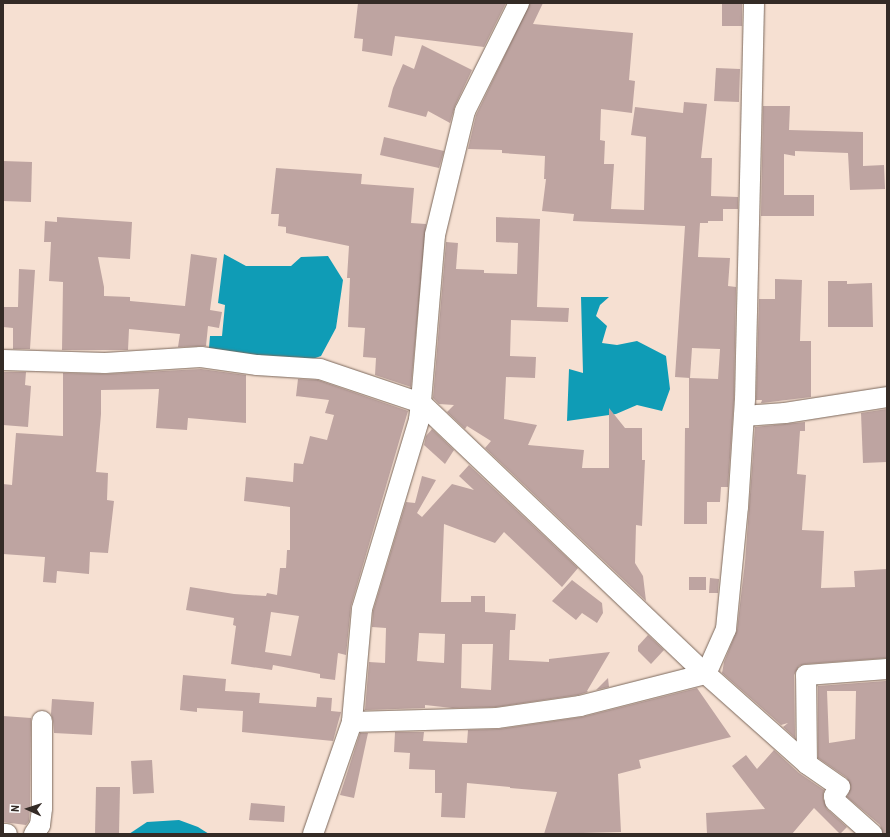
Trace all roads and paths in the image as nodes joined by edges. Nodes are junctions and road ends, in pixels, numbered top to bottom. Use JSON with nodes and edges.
{"nodes":[{"id":1,"x":519,"y":3,"type":"edge"},
{"id":2,"x":754,"y":3,"type":"edge"},
{"id":3,"x":3,"y":360,"type":"edge"},
{"id":4,"x":887,"y":397,"type":"edge"},
{"id":5,"x":421,"y":403,"type":"junction"},
{"id":6,"x":744,"y":416,"type":"junction"},
{"id":7,"x":887,"y":669,"type":"edge"},
{"id":8,"x":706,"y":674,"type":"junction"},
{"id":9,"x":42,"y":721,"type":"dead end"},
{"id":10,"x":352,"y":722,"type":"junction"},
{"id":11,"x":807,"y":764,"type":"junction"},
{"id":12,"x":3,"y":834,"type":"edge"},
{"id":13,"x":7,"y":834,"type":"edge"},
{"id":14,"x":34,"y":834,"type":"edge"},
{"id":15,"x":314,"y":834,"type":"edge"},
{"id":16,"x":872,"y":834,"type":"edge"}],
"edges":[{"from":1,"to":5,"type":"street"},
{"from":2,"to":6,"type":"street"},
{"from":3,"to":5,"type":"street"},
{"from":4,"to":6,"type":"street"},
{"from":5,"to":8,"type":"street"},
{"from":5,"to":10,"type":"street"},
{"from":6,"to":8,"type":"street"},
{"from":7,"to":11,"type":"street"},
{"from":8,"to":10,"type":"street"},
{"from":8,"to":11,"type":"street"},
{"from":9,"to":14,"type":"street"},
{"from":10,"to":15,"type":"street"},
{"from":11,"to":16,"type":"street"},
{"from":12,"to":13,"type":"street"}]}
